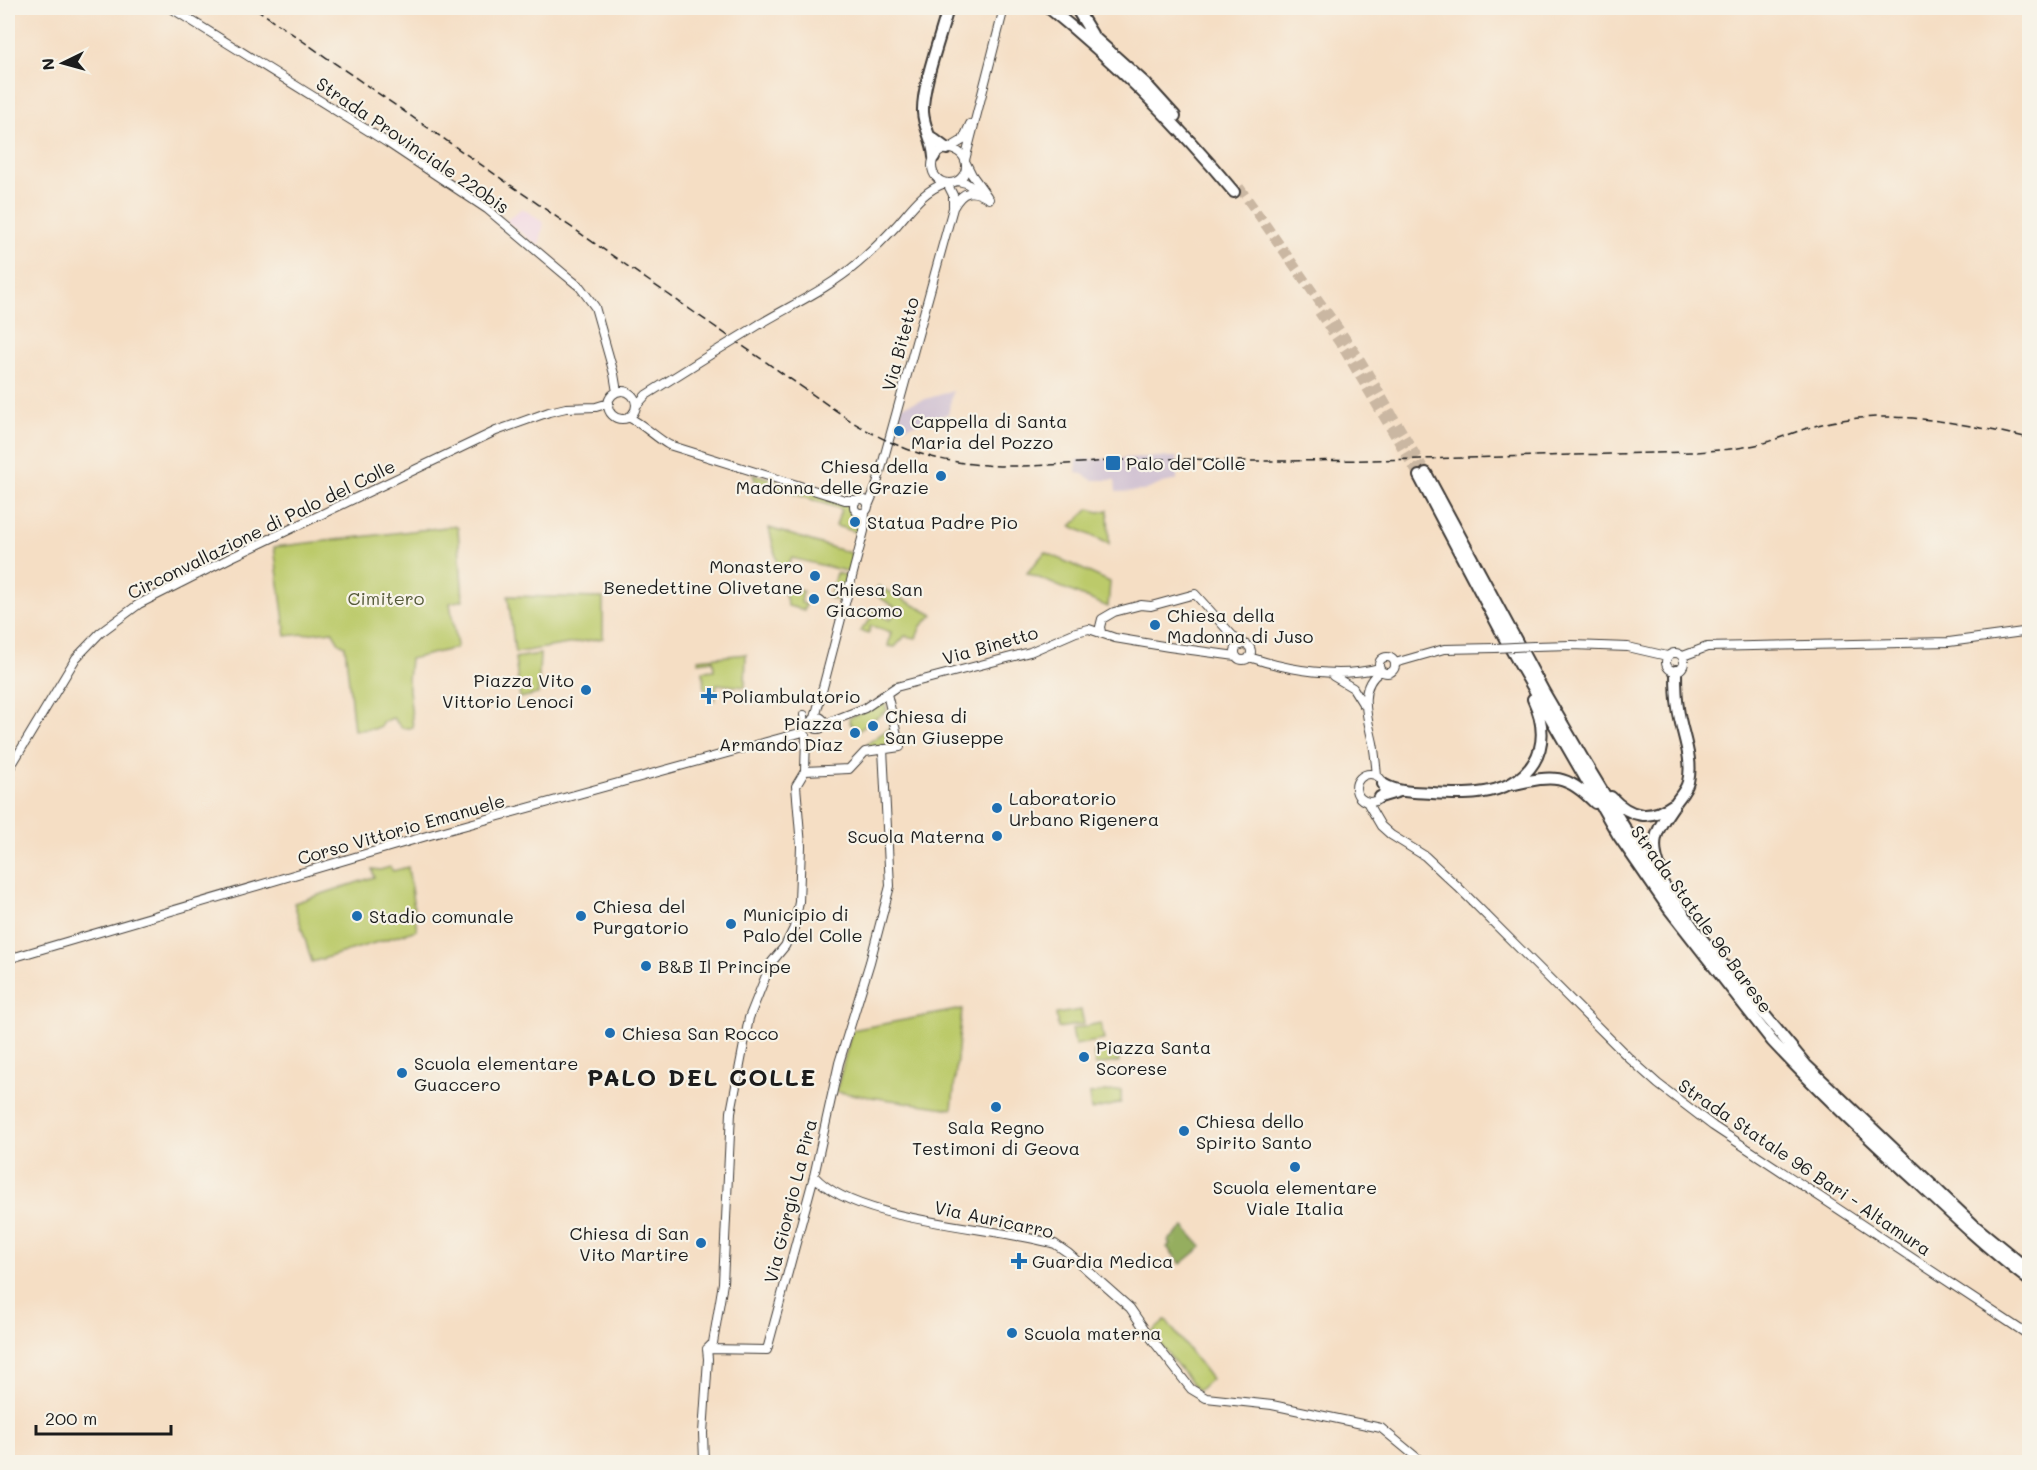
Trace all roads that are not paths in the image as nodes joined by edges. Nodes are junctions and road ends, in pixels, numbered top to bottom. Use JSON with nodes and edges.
{"nodes":[{"id":1,"x":171,"y":8,"type":"edge"},
{"id":2,"x":948,"y":8,"type":"edge"},
{"id":3,"x":1004,"y":8,"type":"edge"},
{"id":4,"x":1049,"y":8,"type":"edge"},
{"id":5,"x":1060,"y":8,"type":"edge"},
{"id":6,"x":1076,"y":8,"type":"edge"},
{"id":7,"x":1094,"y":37,"type":"junction"},
{"id":8,"x":979,"y":100,"type":"junction"},
{"id":9,"x":931,"y":137,"type":"junction"},
{"id":10,"x":948,"y":149,"type":"junction"},
{"id":11,"x":934,"y":158,"type":"junction"},
{"id":12,"x":965,"y":161,"type":"junction"},
{"id":13,"x":934,"y":175,"type":"junction"},
{"id":14,"x":957,"y":181,"type":"junction"},
{"id":15,"x":946,"y":183,"type":"junction"},
{"id":16,"x":932,"y":189,"type":"junction"},
{"id":17,"x":981,"y":194,"type":"junction"},
{"id":18,"x":954,"y":205,"type":"junction"},
{"id":19,"x":620,"y":392,"type":"junction"},
{"id":20,"x":646,"y":396,"type":"junction"},
{"id":21,"x":633,"y":397,"type":"junction"},
{"id":22,"x":609,"y":407,"type":"junction"},
{"id":23,"x":635,"y":408,"type":"junction"},
{"id":24,"x":628,"y":417,"type":"junction"},
{"id":25,"x":637,"y":422,"type":"junction"},
{"id":26,"x":861,"y":506,"type":"junction"},
{"id":27,"x":2030,"y":631,"type":"edge"},
{"id":28,"x":1101,"y":632,"type":"junction"},
{"id":29,"x":1505,"y":639,"type":"junction"},
{"id":30,"x":1241,"y":645,"type":"junction"},
{"id":31,"x":1236,"y":656,"type":"junction"},
{"id":32,"x":1667,"y":656,"type":"junction"},
{"id":33,"x":1683,"y":656,"type":"junction"},
{"id":34,"x":1249,"y":657,"type":"junction"},
{"id":35,"x":1395,"y":663,"type":"junction"},
{"id":36,"x":1380,"y":670,"type":"junction"},
{"id":37,"x":1676,"y":671,"type":"junction"},
{"id":38,"x":1326,"y":673,"type":"junction"},
{"id":39,"x":887,"y":694,"type":"junction"},
{"id":40,"x":1367,"y":712,"type":"junction"},
{"id":41,"x":818,"y":721,"type":"junction"},
{"id":42,"x":805,"y":732,"type":"junction"},
{"id":43,"x":1374,"y":748,"type":"junction"},
{"id":44,"x":883,"y":749,"type":"junction"},
{"id":45,"x":1586,"y":764,"type":"junction"},
{"id":46,"x":8,"y":771,"type":"edge"},
{"id":47,"x":806,"y":771,"type":"junction"},
{"id":48,"x":1366,"y":775,"type":"junction"},
{"id":49,"x":1380,"y":780,"type":"junction"},
{"id":50,"x":1507,"y":785,"type":"junction"},
{"id":51,"x":1400,"y":791,"type":"junction"},
{"id":52,"x":1378,"y":799,"type":"junction"},
{"id":53,"x":1367,"y":802,"type":"junction"},
{"id":54,"x":1676,"y":802,"type":"junction"},
{"id":55,"x":1375,"y":814,"type":"junction"},
{"id":56,"x":1618,"y":835,"type":"junction"},
{"id":57,"x":1669,"y":892,"type":"junction"},
{"id":58,"x":8,"y":959,"type":"edge"},
{"id":59,"x":1843,"y":1108,"type":"junction"},
{"id":60,"x":813,"y":1176,"type":"junction"},
{"id":61,"x":1973,"y":1230,"type":"junction"},
{"id":62,"x":2030,"y":1271,"type":"edge"},
{"id":63,"x":2030,"y":1281,"type":"edge"},
{"id":64,"x":2030,"y":1336,"type":"edge"},
{"id":65,"x":706,"y":1349,"type":"junction"},
{"id":66,"x":704,"y":1462,"type":"edge"},
{"id":67,"x":1422,"y":1462,"type":"edge"}],
"edges":[{"from":1,"to":19,"type":"street","name":"Strada Provinciale 220bis"},
{"from":2,"to":9,"type":"highway"},
{"from":3,"to":8,"type":"street"},
{"from":4,"to":7,"type":"highway"},
{"from":5,"to":7,"type":"highway"},
{"from":6,"to":7,"type":"highway"},
{"from":8,"to":10,"type":"street"},
{"from":8,"to":12,"type":"street"},
{"from":9,"to":10,"type":"highway"},
{"from":9,"to":11,"type":"highway"},
{"from":10,"to":11,"type":"street"},
{"from":10,"to":12,"type":"street"},
{"from":11,"to":13,"type":"street"},
{"from":12,"to":14,"type":"street"},
{"from":12,"to":17,"type":"street"},
{"from":13,"to":15,"type":"street"},
{"from":13,"to":16,"type":"street"},
{"from":14,"to":15,"type":"street"},
{"from":14,"to":17,"type":"street"},
{"from":14,"to":18,"type":"street","name":"Via Bitetto"},
{"from":15,"to":16,"type":"street"},
{"from":15,"to":18,"type":"street"},
{"from":16,"to":20,"type":"street","bridge":true},
{"from":17,"to":18,"type":"street"},
{"from":18,"to":26,"type":"street","name":"Via Bitetto"},
{"from":19,"to":21,"type":"street"},
{"from":19,"to":22,"type":"street"},
{"from":20,"to":21,"type":"street"},
{"from":20,"to":23,"type":"street"},
{"from":21,"to":23,"type":"street"},
{"from":22,"to":24,"type":"street"},
{"from":22,"to":46,"type":"street","name":"Circonvallazione di Palo del Colle"},
{"from":23,"to":24,"type":"street"},
{"from":23,"to":25,"type":"street"},
{"from":24,"to":25,"type":"street"},
{"from":25,"to":26,"type":"street"},
{"from":26,"to":41,"type":"street"},
{"from":27,"to":33,"type":"street"},
{"from":28,"to":30,"type":"street"},
{"from":28,"to":31,"type":"street","name":"Via Binetto"},
{"from":28,"to":39,"type":"street","name":"Via Binetto"},
{"from":29,"to":45,"type":"highway","name":"Strada Statale 96 Barese"},
{"from":29,"to":50,"type":"highway"},
{"from":29,"to":56,"type":"highway","name":"Strada Statale 96 Barese"},
{"from":30,"to":31,"type":"street"},
{"from":30,"to":34,"type":"street"},
{"from":31,"to":34,"type":"street"},
{"from":32,"to":33,"type":"street"},
{"from":32,"to":35,"type":"street","bridge":true},
{"from":32,"to":37,"type":"street"},
{"from":33,"to":37,"type":"street"},
{"from":34,"to":38,"type":"street"},
{"from":35,"to":36,"type":"street"},
{"from":35,"to":36,"type":"street"},
{"from":36,"to":38,"type":"street"},
{"from":36,"to":40,"type":"street"},
{"from":37,"to":54,"type":"highway"},
{"from":38,"to":40,"type":"street"},
{"from":39,"to":41,"type":"street"},
{"from":39,"to":44,"type":"street"},
{"from":40,"to":43,"type":"street"},
{"from":41,"to":42,"type":"street"},
{"from":41,"to":42,"type":"street"},
{"from":42,"to":47,"type":"street"},
{"from":42,"to":58,"type":"street","name":"Corso Vittorio Emanuele"},
{"from":43,"to":48,"type":"street"},
{"from":43,"to":49,"type":"street"},
{"from":44,"to":47,"type":"street"},
{"from":44,"to":60,"type":"street","name":"Via Giorgio La Pira"},
{"from":45,"to":54,"type":"highway"},
{"from":45,"to":57,"type":"highway","name":"Strada Statale 96 Barese"},
{"from":47,"to":65,"type":"street"},
{"from":48,"to":49,"type":"street"},
{"from":48,"to":53,"type":"street"},
{"from":49,"to":51,"type":"highway"},
{"from":49,"to":52,"type":"street"},
{"from":50,"to":51,"type":"highway"},
{"from":50,"to":56,"type":"highway"},
{"from":51,"to":52,"type":"highway"},
{"from":52,"to":53,"type":"street"},
{"from":52,"to":55,"type":"street"},
{"from":53,"to":55,"type":"street"},
{"from":54,"to":57,"type":"highway"},
{"from":55,"to":64,"type":"street","name":"Strada Statale 96 Bari - Altamura"},
{"from":56,"to":59,"type":"highway","name":"Strada Statale 96 Barese"},
{"from":57,"to":59,"type":"highway","name":"Strada Statale 96 Barese"},
{"from":59,"to":61,"type":"highway","name":"Strada Statale 96 Barese"},
{"from":60,"to":65,"type":"street","name":"Via Giorgio La Pira"},
{"from":60,"to":67,"type":"street","name":"Via Auricarro"},
{"from":61,"to":62,"type":"highway","name":"Strada Statale 96 Barese"},
{"from":61,"to":63,"type":"highway","name":"Strada Statale 96 Barese"},
{"from":65,"to":66,"type":"street"}]}
